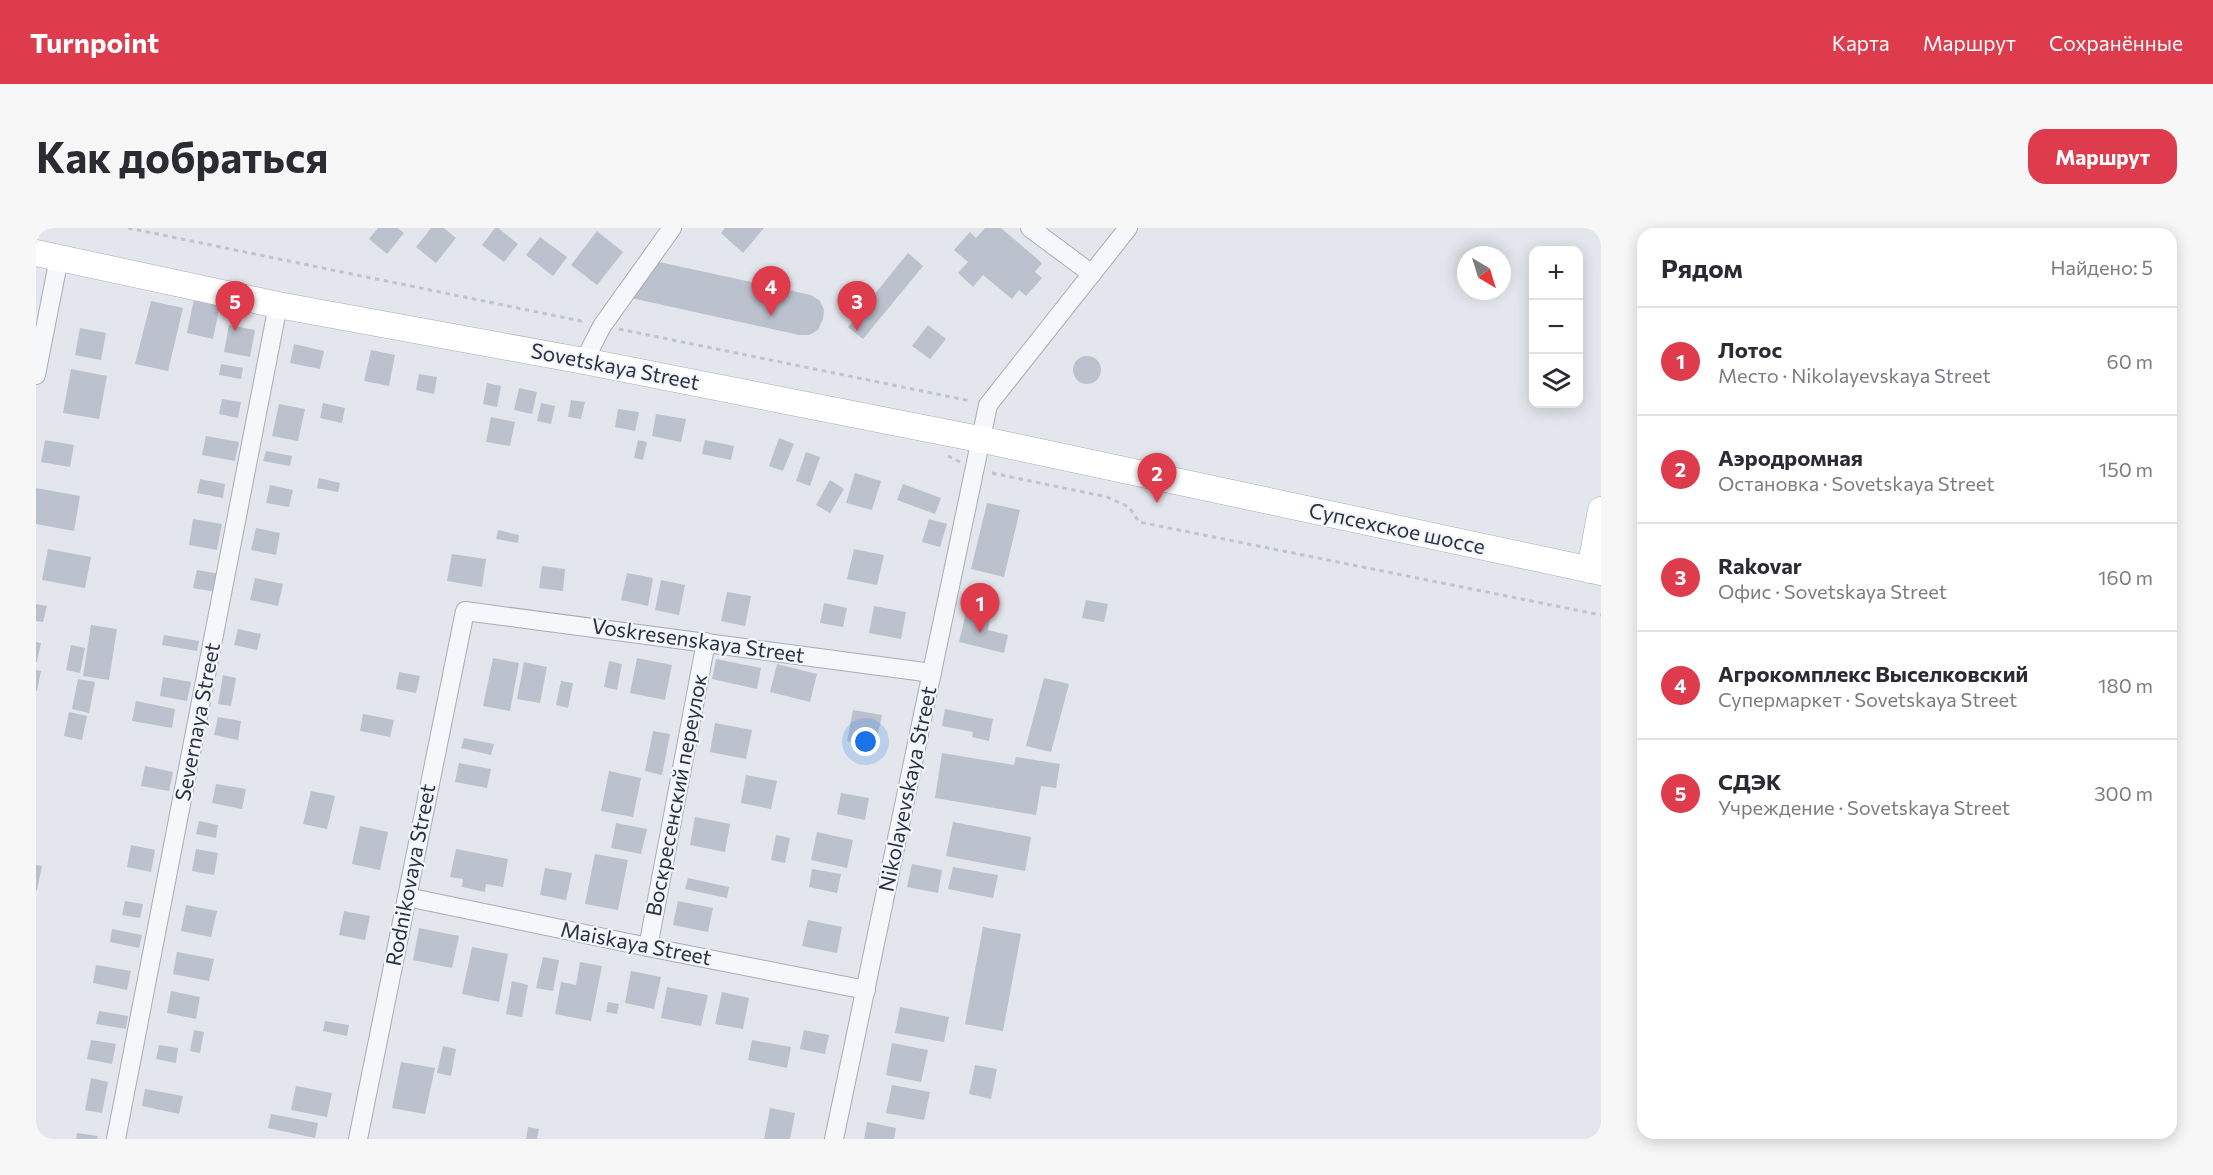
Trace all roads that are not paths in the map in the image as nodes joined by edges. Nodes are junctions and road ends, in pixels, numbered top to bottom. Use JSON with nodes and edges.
{"nodes":[{"id":1,"x":672,"y":228,"type":"edge"},
{"id":2,"x":1030,"y":228,"type":"edge"},
{"id":3,"x":1128,"y":228,"type":"edge"},
{"id":4,"x":47,"y":256,"type":"edge"},
{"id":5,"x":1092,"y":274,"type":"junction"},
{"id":6,"x":278,"y":305,"type":"junction"},
{"id":7,"x":584,"y":361,"type":"junction"},
{"id":8,"x":36,"y":375,"type":"edge"},
{"id":9,"x":979,"y":439,"type":"junction"},
{"id":10,"x":1192,"y":485,"type":"joint"},
{"id":11,"x":1601,"y":510,"type":"edge"},
{"id":12,"x":1595,"y":571,"type":"edge"},
{"id":13,"x":465,"y":610,"type":"joint"},
{"id":14,"x":706,"y":642,"type":"junction"},
{"id":15,"x":932,"y":673,"type":"junction"},
{"id":16,"x":407,"y":897,"type":"junction"},
{"id":17,"x":648,"y":947,"type":"junction"},
{"id":18,"x":866,"y":990,"type":"junction"},
{"id":19,"x":116,"y":1139,"type":"edge"},
{"id":20,"x":358,"y":1139,"type":"edge"},
{"id":21,"x":834,"y":1139,"type":"edge"}],
"edges":[{"from":1,"to":7,"type":"street"},
{"from":2,"to":5,"type":"street"},
{"from":3,"to":5,"type":"street"},
{"from":4,"to":6,"type":"main road","name":"Sovetskaya Street"},
{"from":4,"to":8,"type":"street"},
{"from":5,"to":9,"type":"street","name":"Nikolayevskaya Street"},
{"from":6,"to":7,"type":"main road","name":"Sovetskaya Street"},
{"from":6,"to":19,"type":"street","name":"Severnaya Street"},
{"from":7,"to":9,"type":"main road","name":"Sovetskaya Street"},
{"from":9,"to":10,"type":"main road","name":"Sovetskaya Street"},
{"from":9,"to":15,"type":"street","name":"Nikolayevskaya Street"},
{"from":10,"to":12,"type":"main road","name":"Супсехское шоссе"},
{"from":11,"to":12,"type":"main road"},
{"from":13,"to":14,"type":"street","name":"Voskresenskaya Street"},
{"from":13,"to":16,"type":"street","name":"Rodnikovaya Street"},
{"from":14,"to":15,"type":"street","name":"Voskresenskaya Street"},
{"from":14,"to":17,"type":"street","name":"Воскресенский переулок"},
{"from":15,"to":18,"type":"street","name":"Nikolayevskaya Street"},
{"from":16,"to":17,"type":"street","name":"Maiskaya Street"},
{"from":16,"to":20,"type":"street","name":"Rodnikovaya Street"},
{"from":17,"to":18,"type":"street","name":"Maiskaya Street"},
{"from":18,"to":21,"type":"street","name":"Nikolayevskaya Street"}]}
